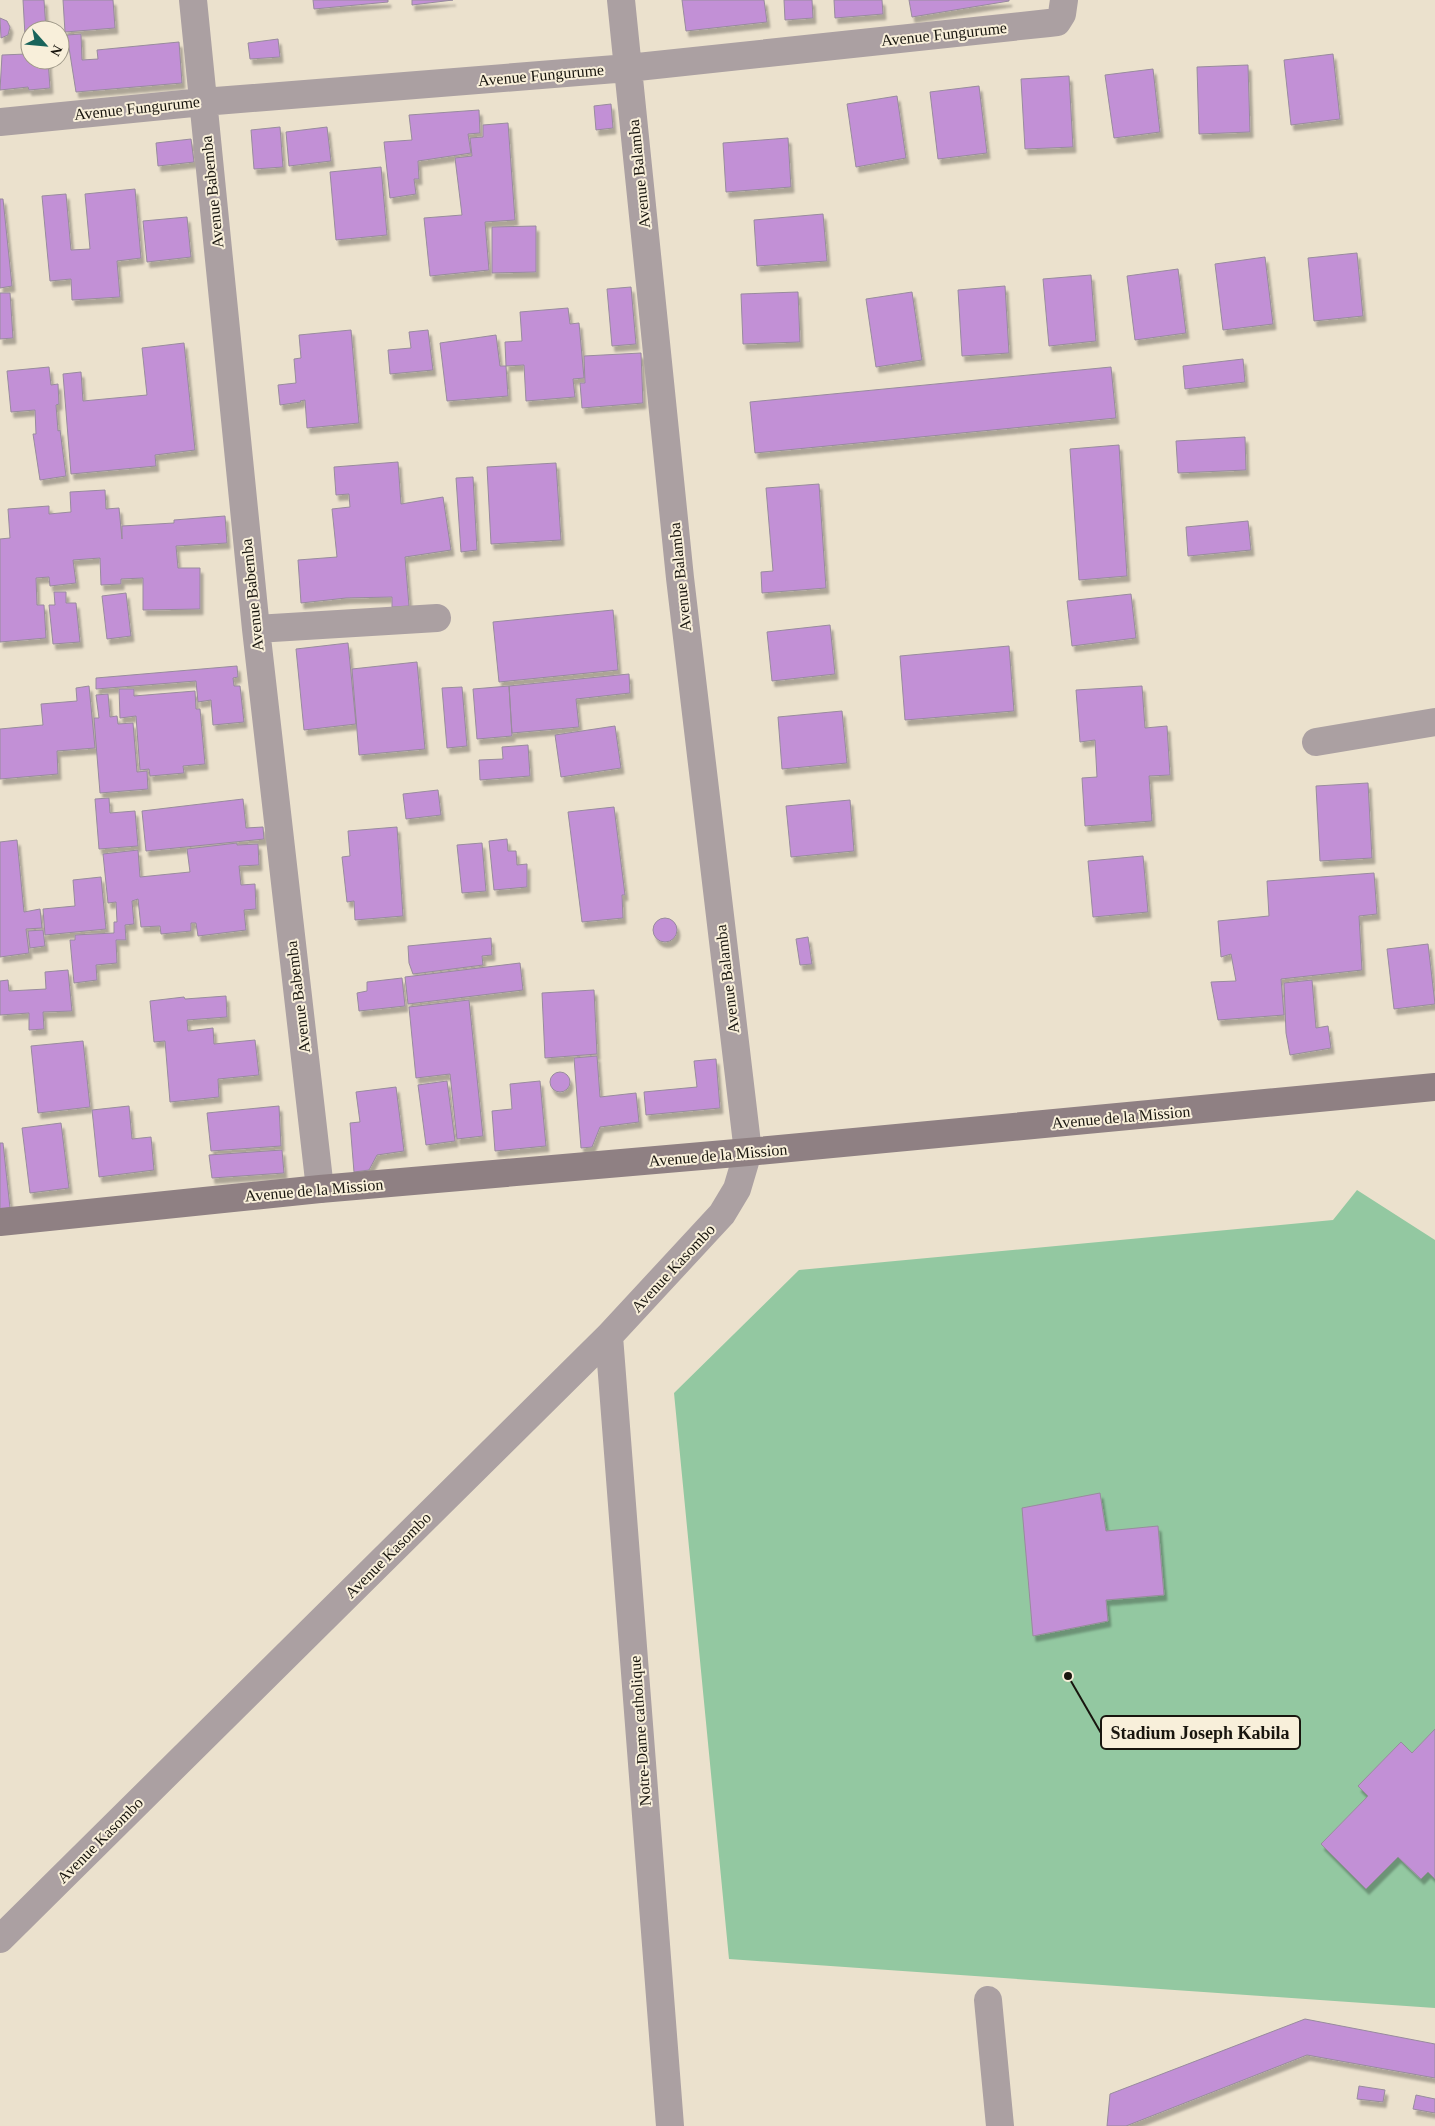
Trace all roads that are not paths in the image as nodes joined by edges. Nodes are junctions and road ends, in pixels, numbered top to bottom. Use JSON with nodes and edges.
{"nodes":[{"id":1,"x":193,"y":0,"type":"edge"},
{"id":2,"x":621,"y":0,"type":"edge"},
{"id":3,"x":1064,"y":0,"type":"edge"},
{"id":4,"x":628,"y":68,"type":"junction"},
{"id":5,"x":203,"y":102,"type":"junction"},
{"id":6,"x":0,"y":122,"type":"edge"},
{"id":7,"x":436,"y":618,"type":"dead end"},
{"id":8,"x":256,"y":629,"type":"junction"},
{"id":9,"x":1435,"y":722,"type":"edge"},
{"id":10,"x":1316,"y":742,"type":"dead end"},
{"id":11,"x":1435,"y":1087,"type":"edge"},
{"id":12,"x":748,"y":1152,"type":"junction"},
{"id":13,"x":320,"y":1188,"type":"junction"},
{"id":14,"x":0,"y":1222,"type":"edge"},
{"id":15,"x":609,"y":1336,"type":"junction"},
{"id":16,"x":0,"y":1939,"type":"edge"},
{"id":17,"x":988,"y":2000,"type":"dead end"},
{"id":18,"x":670,"y":2126,"type":"edge"},
{"id":19,"x":1000,"y":2126,"type":"edge"}],
"edges":[{"from":1,"to":5,"type":"street","name":"Avenue Babemba"},
{"from":2,"to":4,"type":"street","name":"Avenue Balamba"},
{"from":3,"to":4,"type":"street","name":"Avenue Fungurume"},
{"from":4,"to":5,"type":"street","name":"Avenue Fungurume"},
{"from":4,"to":12,"type":"street","name":"Avenue Balamba"},
{"from":5,"to":6,"type":"street","name":"Avenue Fungurume"},
{"from":5,"to":8,"type":"street","name":"Avenue Babemba"},
{"from":7,"to":8,"type":"street"},
{"from":8,"to":13,"type":"street","name":"Avenue Babemba"},
{"from":9,"to":10,"type":"street"},
{"from":11,"to":12,"type":"street","name":"Avenue de la Mission"},
{"from":12,"to":13,"type":"street","name":"Avenue de la Mission"},
{"from":12,"to":15,"type":"street","name":"Avenue Kasombo"},
{"from":13,"to":14,"type":"street","name":"Avenue de la Mission"},
{"from":15,"to":16,"type":"street","name":"Avenue Kasombo"},
{"from":15,"to":18,"type":"street","name":"Notre-Dame catholique"},
{"from":17,"to":19,"type":"street"}]}
